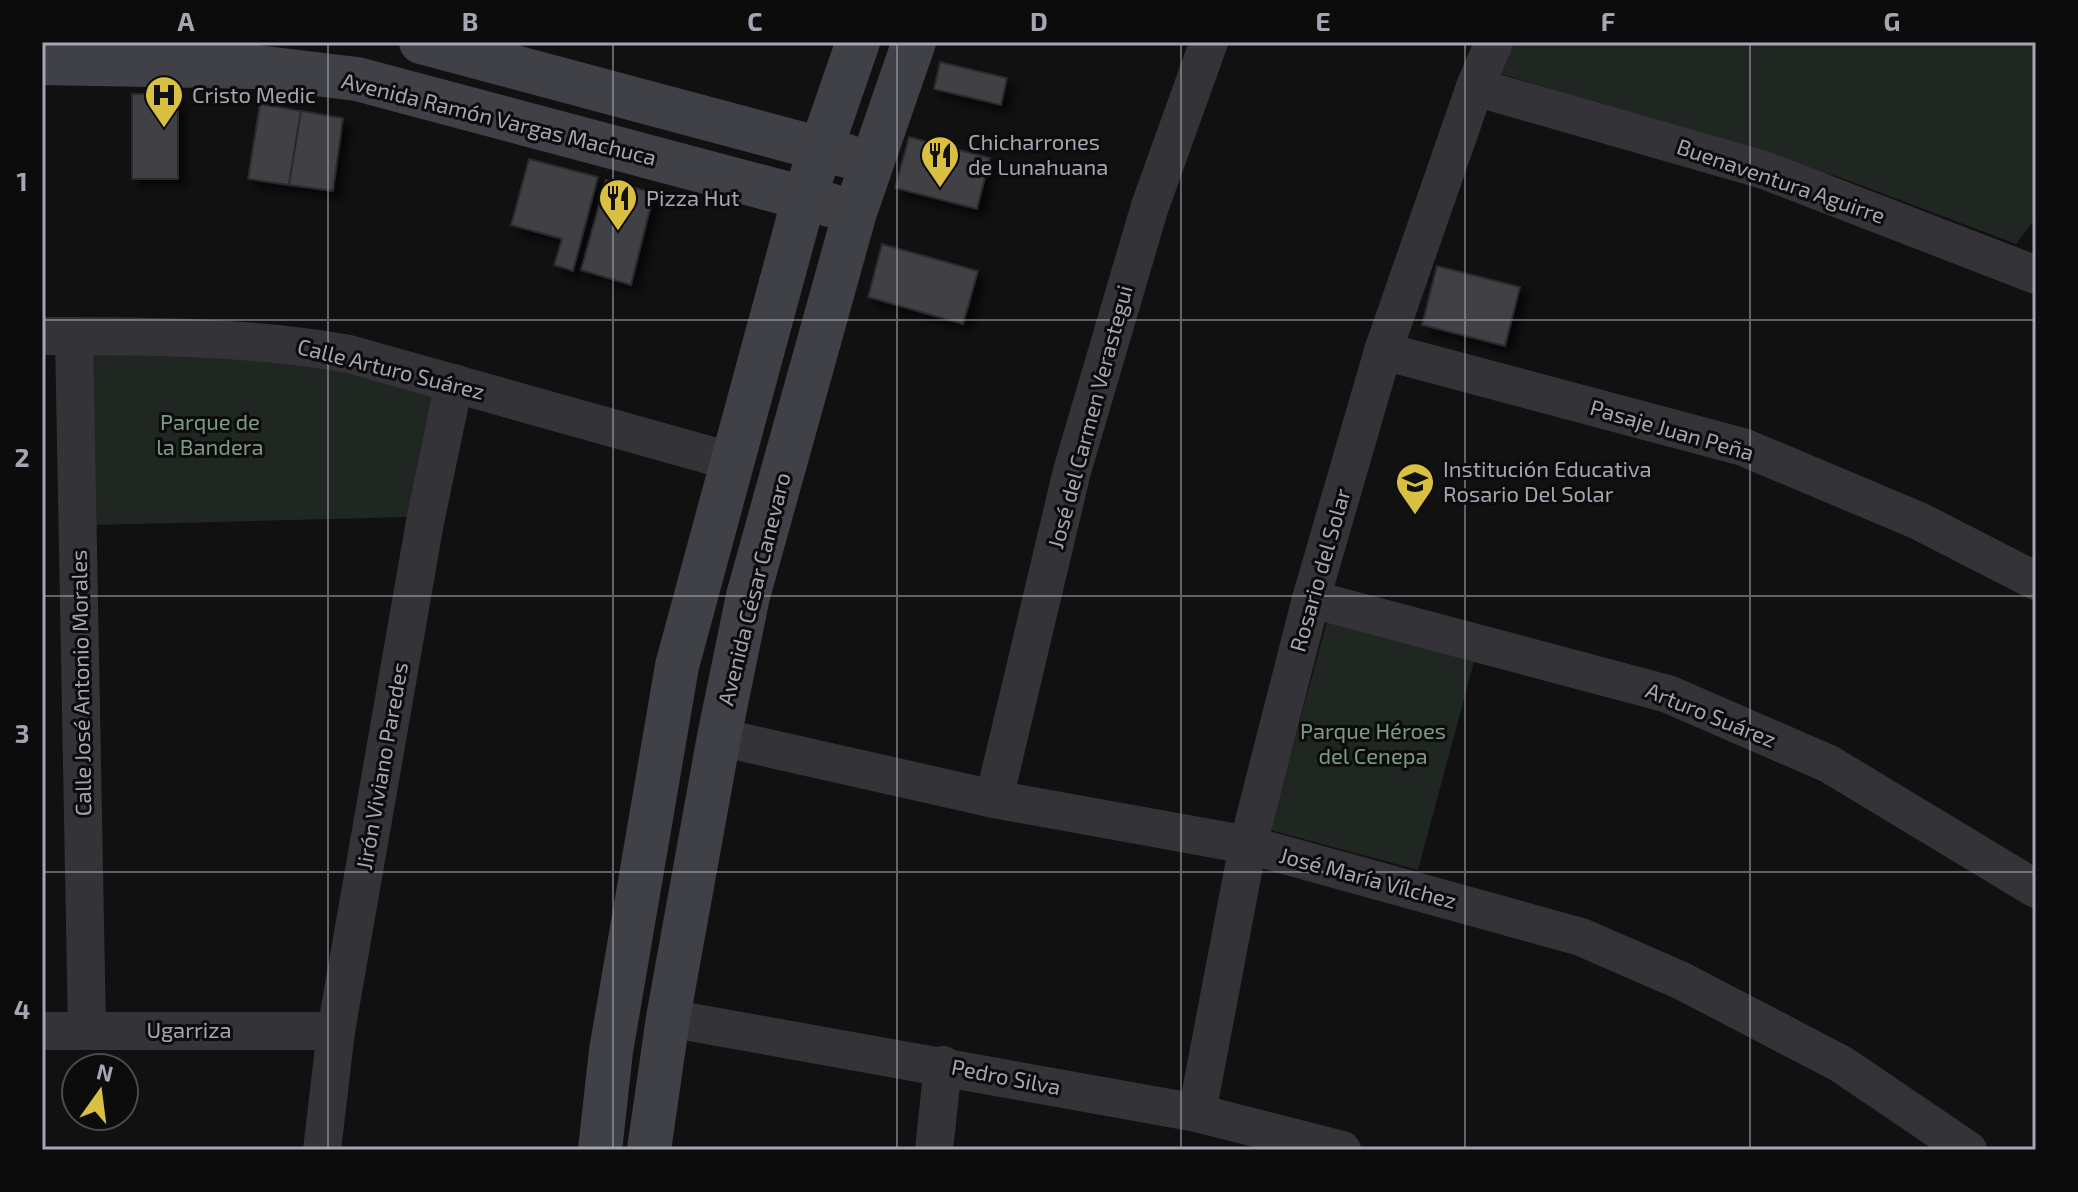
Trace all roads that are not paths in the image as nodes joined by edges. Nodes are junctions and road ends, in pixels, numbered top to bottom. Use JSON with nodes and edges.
{"nodes":[{"id":1,"x":421,"y":42,"type":"edge"},
{"id":2,"x":858,"y":42,"type":"edge"},
{"id":3,"x":914,"y":42,"type":"edge"},
{"id":4,"x":1209,"y":42,"type":"edge"},
{"id":5,"x":1494,"y":42,"type":"edge"},
{"id":6,"x":42,"y":63,"type":"edge"},
{"id":7,"x":1475,"y":87,"type":"junction"},
{"id":8,"x":821,"y":149,"type":"junction"},
{"id":9,"x":872,"y":163,"type":"junction"},
{"id":10,"x":804,"y":198,"type":"junction"},
{"id":11,"x":855,"y":212,"type":"junction"},
{"id":12,"x":2033,"y":268,"type":"edge"},
{"id":13,"x":58,"y":336,"type":"edge"},
{"id":14,"x":1383,"y":351,"type":"junction"},
{"id":15,"x":454,"y":383,"type":"junction"},
{"id":16,"x":730,"y":461,"type":"junction"},
{"id":17,"x":2036,"y":581,"type":"edge"},
{"id":18,"x":1311,"y":599,"type":"junction"},
{"id":19,"x":719,"y":737,"type":"junction"},
{"id":20,"x":994,"y":799,"type":"junction"},
{"id":21,"x":1248,"y":845,"type":"junction"},
{"id":22,"x":2036,"y":889,"type":"edge"},
{"id":23,"x":668,"y":1018,"type":"junction"},
{"id":24,"x":87,"y":1030,"type":"junction"},
{"id":25,"x":42,"y":1031,"type":"edge"},
{"id":26,"x":336,"y":1031,"type":"junction"},
{"id":27,"x":943,"y":1065,"type":"junction"},
{"id":28,"x":1197,"y":1113,"type":"junction"},
{"id":29,"x":322,"y":1150,"type":"edge"},
{"id":30,"x":600,"y":1150,"type":"edge"},
{"id":31,"x":649,"y":1150,"type":"edge"},
{"id":32,"x":934,"y":1150,"type":"edge"},
{"id":33,"x":1342,"y":1150,"type":"edge"},
{"id":34,"x":1968,"y":1150,"type":"edge"}],
"edges":[{"from":1,"to":8,"type":"main road"},
{"from":2,"to":8,"type":"main road"},
{"from":3,"to":9,"type":"main road","name":"Avenida César Canevaro"},
{"from":4,"to":20,"type":"street","name":"José del Carmen Verastegui"},
{"from":5,"to":7,"type":"street","name":"Rosario del Solar"},
{"from":6,"to":10,"type":"main road","name":"Avenida Ramón Vargas Machuca"},
{"from":7,"to":12,"type":"street","name":"Buenaventura Aguirre"},
{"from":7,"to":14,"type":"street","name":"Rosario del Solar"},
{"from":8,"to":9,"type":"main road"},
{"from":8,"to":10,"type":"main road"},
{"from":9,"to":11,"type":"main road","name":"Avenida César Canevaro"},
{"from":10,"to":11,"type":"main road","name":"Avenida Ramón Vargas Machuca"},
{"from":10,"to":16,"type":"main road"},
{"from":11,"to":19,"type":"main road","name":"Avenida César Canevaro"},
{"from":13,"to":15,"type":"street","name":"Calle Arturo Suárez"},
{"from":13,"to":24,"type":"street","name":"Calle José Antonio Morales"},
{"from":14,"to":17,"type":"street","name":"Pasaje Juan Peña"},
{"from":14,"to":18,"type":"street","name":"Rosario del Solar"},
{"from":15,"to":16,"type":"street","name":"Calle Arturo Suárez"},
{"from":15,"to":26,"type":"street","name":"Jirón Viviano Paredes"},
{"from":16,"to":30,"type":"main road"},
{"from":18,"to":21,"type":"street","name":"Rosario del Solar"},
{"from":18,"to":22,"type":"street","name":"Arturo Suárez"},
{"from":19,"to":20,"type":"street","name":"José María Vílchez"},
{"from":19,"to":23,"type":"main road","name":"Avenida César Canevaro"},
{"from":20,"to":21,"type":"street","name":"José María Vílchez"},
{"from":21,"to":28,"type":"street","name":"Rosario del Solar"},
{"from":21,"to":34,"type":"street","name":"José María Vílchez"},
{"from":23,"to":27,"type":"street","name":"Pedro Silva"},
{"from":23,"to":31,"type":"main road","name":"Avenida César Canevaro"},
{"from":24,"to":25,"type":"street","name":"Ugarriza"},
{"from":24,"to":26,"type":"street","name":"Ugarriza"},
{"from":26,"to":29,"type":"street","name":"Jirón Viviano Paredes"},
{"from":27,"to":28,"type":"street","name":"Pedro Silva"},
{"from":27,"to":32,"type":"street"},
{"from":28,"to":33,"type":"street","name":"Pedro Silva"}]}
